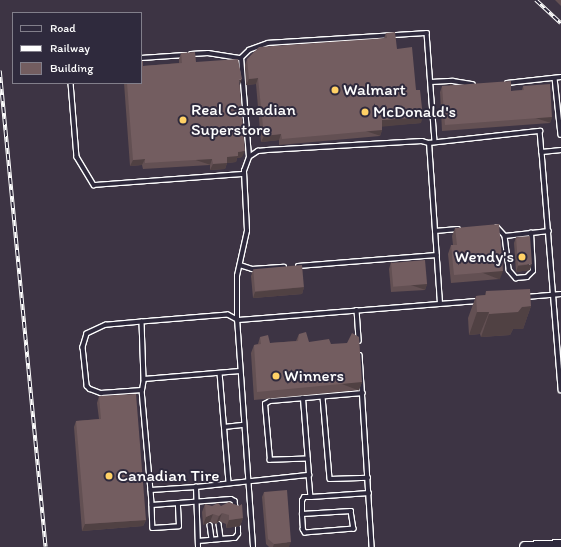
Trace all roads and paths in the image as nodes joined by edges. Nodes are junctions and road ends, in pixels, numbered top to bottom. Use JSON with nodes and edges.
{"nodes":[{"id":1,"x":142,"y":58,"type":"edge"},
{"id":2,"x":241,"y":58,"type":"junction"},
{"id":3,"x":561,"y":77,"type":"edge"},
{"id":4,"x":555,"y":78,"type":"junction"},
{"id":5,"x":431,"y":82,"type":"junction"},
{"id":6,"x":504,"y":83,"type":"edge"},
{"id":7,"x":71,"y":84,"type":"edge"},
{"id":8,"x":478,"y":85,"type":"edge"},
{"id":9,"x":561,"y":135,"type":"edge"},
{"id":10,"x":435,"y":142,"type":"junction"},
{"id":11,"x":429,"y":143,"type":"junction"},
{"id":12,"x":561,"y":150,"type":"edge"},
{"id":13,"x":542,"y":152,"type":"junction"},
{"id":14,"x":250,"y":157,"type":"junction"},
{"id":15,"x":244,"y":174,"type":"junction"},
{"id":16,"x":489,"y":226,"type":"edge"},
{"id":17,"x":464,"y":228,"type":"edge"},
{"id":18,"x":435,"y":231,"type":"junction"},
{"id":19,"x":548,"y":231,"type":"junction"},
{"id":20,"x":531,"y":233,"type":"junction"},
{"id":21,"x":505,"y":236,"type":"junction"},
{"id":22,"x":437,"y":255,"type":"junction"},
{"id":23,"x":240,"y":265,"type":"junction"},
{"id":24,"x":288,"y":266,"type":"edge"},
{"id":25,"x":294,"y":266,"type":"edge"},
{"id":26,"x":554,"y":294,"type":"junction"},
{"id":27,"x":561,"y":294,"type":"edge"},
{"id":28,"x":524,"y":297,"type":"edge"},
{"id":29,"x":486,"y":300,"type":"edge"},
{"id":30,"x":440,"y":304,"type":"junction"},
{"id":31,"x":357,"y":310,"type":"junction"},
{"id":32,"x":237,"y":320,"type":"junction"},
{"id":33,"x":142,"y":322,"type":"junction"},
{"id":34,"x":559,"y":340,"type":"edge"},
{"id":35,"x":240,"y":371,"type":"junction"},
{"id":36,"x":220,"y":373,"type":"junction"},
{"id":37,"x":144,"y":379,"type":"junction"},
{"id":38,"x":142,"y":390,"type":"junction"},
{"id":39,"x":561,"y":390,"type":"edge"},
{"id":40,"x":363,"y":394,"type":"junction"},
{"id":41,"x":323,"y":397,"type":"junction"},
{"id":42,"x":303,"y":398,"type":"junction"},
{"id":43,"x":244,"y":425,"type":"junction"},
{"id":44,"x":224,"y":428,"type":"junction"},
{"id":45,"x":308,"y":459,"type":"junction"},
{"id":46,"x":309,"y":475,"type":"junction"},
{"id":47,"x":368,"y":478,"type":"junction"},
{"id":48,"x":248,"y":481,"type":"junction"},
{"id":49,"x":229,"y":483,"type":"junction"},
{"id":50,"x":196,"y":487,"type":"junction"},
{"id":51,"x":151,"y":490,"type":"junction"},
{"id":52,"x":369,"y":493,"type":"junction"},
{"id":53,"x":311,"y":497,"type":"junction"},
{"id":54,"x":217,"y":500,"type":"junction"},
{"id":55,"x":208,"y":501,"type":"junction"},
{"id":56,"x":196,"y":503,"type":"junction"},
{"id":57,"x":178,"y":504,"type":"junction"},
{"id":58,"x":152,"y":505,"type":"junction"},
{"id":59,"x":209,"y":506,"type":"edge"},
{"id":60,"x":218,"y":506,"type":"edge"},
{"id":61,"x":236,"y":512,"type":"edge"},
{"id":62,"x":302,"y":514,"type":"junction"},
{"id":63,"x":219,"y":524,"type":"edge"},
{"id":64,"x":210,"y":525,"type":"dead end"},
{"id":65,"x":238,"y":528,"type":"dead end"},
{"id":66,"x":220,"y":539,"type":"junction"},
{"id":67,"x":212,"y":540,"type":"junction"},
{"id":68,"x":198,"y":541,"type":"junction"},
{"id":69,"x":561,"y":545,"type":"edge"},
{"id":70,"x":198,"y":547,"type":"edge"},
{"id":71,"x":253,"y":547,"type":"edge"},
{"id":72,"x":372,"y":547,"type":"edge"},
{"id":73,"x":525,"y":547,"type":"edge"}],
"edges":[{"from":1,"to":2,"type":"lane"},
{"from":2,"to":5,"type":"lane"},
{"from":2,"to":14,"type":"lane"},
{"from":3,"to":4,"type":"lane"},
{"from":4,"to":6,"type":"lane"},
{"from":4,"to":9,"type":"lane"},
{"from":5,"to":8,"type":"lane"},
{"from":5,"to":10,"type":"lane"},
{"from":7,"to":15,"type":"lane"},
{"from":10,"to":11,"type":"lane"},
{"from":10,"to":13,"type":"lane"},
{"from":11,"to":14,"type":"lane"},
{"from":11,"to":18,"type":"lane"},
{"from":12,"to":13,"type":"lane"},
{"from":13,"to":19,"type":"lane"},
{"from":14,"to":15,"type":"lane"},
{"from":15,"to":23,"type":"lane"},
{"from":16,"to":21,"type":"lane"},
{"from":17,"to":18,"type":"lane"},
{"from":18,"to":22,"type":"lane"},
{"from":19,"to":20,"type":"lane"},
{"from":19,"to":26,"type":"lane"},
{"from":20,"to":21,"type":"lane"},
{"from":20,"to":21,"type":"lane"},
{"from":22,"to":25,"type":"lane"},
{"from":22,"to":30,"type":"lane"},
{"from":23,"to":24,"type":"lane"},
{"from":23,"to":32,"type":"lane"},
{"from":26,"to":27,"type":"lane"},
{"from":26,"to":28,"type":"lane"},
{"from":26,"to":34,"type":"lane"},
{"from":29,"to":30,"type":"lane"},
{"from":30,"to":31,"type":"lane"},
{"from":31,"to":32,"type":"lane"},
{"from":31,"to":40,"type":"lane"},
{"from":32,"to":33,"type":"lane"},
{"from":32,"to":35,"type":"lane"},
{"from":33,"to":37,"type":"lane"},
{"from":33,"to":38,"type":"lane"},
{"from":34,"to":39,"type":"lane"},
{"from":35,"to":36,"type":"lane"},
{"from":35,"to":43,"type":"lane"},
{"from":36,"to":37,"type":"lane"},
{"from":36,"to":44,"type":"lane"},
{"from":37,"to":38,"type":"lane"},
{"from":38,"to":51,"type":"lane"},
{"from":40,"to":41,"type":"lane"},
{"from":40,"to":47,"type":"lane"},
{"from":41,"to":42,"type":"lane"},
{"from":41,"to":47,"type":"lane"},
{"from":42,"to":45,"type":"lane"},
{"from":42,"to":45,"type":"lane"},
{"from":43,"to":44,"type":"lane"},
{"from":43,"to":48,"type":"lane"},
{"from":44,"to":49,"type":"lane"},
{"from":45,"to":46,"type":"lane"},
{"from":46,"to":48,"type":"lane"},
{"from":46,"to":53,"type":"lane"},
{"from":47,"to":52,"type":"lane"},
{"from":48,"to":49,"type":"lane"},
{"from":48,"to":71,"type":"lane"},
{"from":49,"to":50,"type":"lane"},
{"from":50,"to":51,"type":"lane"},
{"from":50,"to":56,"type":"lane"},
{"from":51,"to":58,"type":"lane"},
{"from":52,"to":53,"type":"lane"},
{"from":52,"to":72,"type":"lane"},
{"from":53,"to":62,"type":"lane"},
{"from":54,"to":55,"type":"lane"},
{"from":54,"to":60,"type":"lane"},
{"from":54,"to":61,"type":"lane"},
{"from":55,"to":56,"type":"lane"},
{"from":55,"to":59,"type":"lane"},
{"from":56,"to":57,"type":"lane"},
{"from":56,"to":68,"type":"lane"},
{"from":57,"to":58,"type":"lane"},
{"from":57,"to":58,"type":"lane"},
{"from":62,"to":62,"type":"lane"},
{"from":63,"to":66,"type":"lane"},
{"from":64,"to":67,"type":"lane"},
{"from":65,"to":66,"type":"lane"},
{"from":66,"to":67,"type":"lane"},
{"from":67,"to":68,"type":"lane"},
{"from":68,"to":70,"type":"lane"},
{"from":69,"to":73,"type":"main road"}]}
